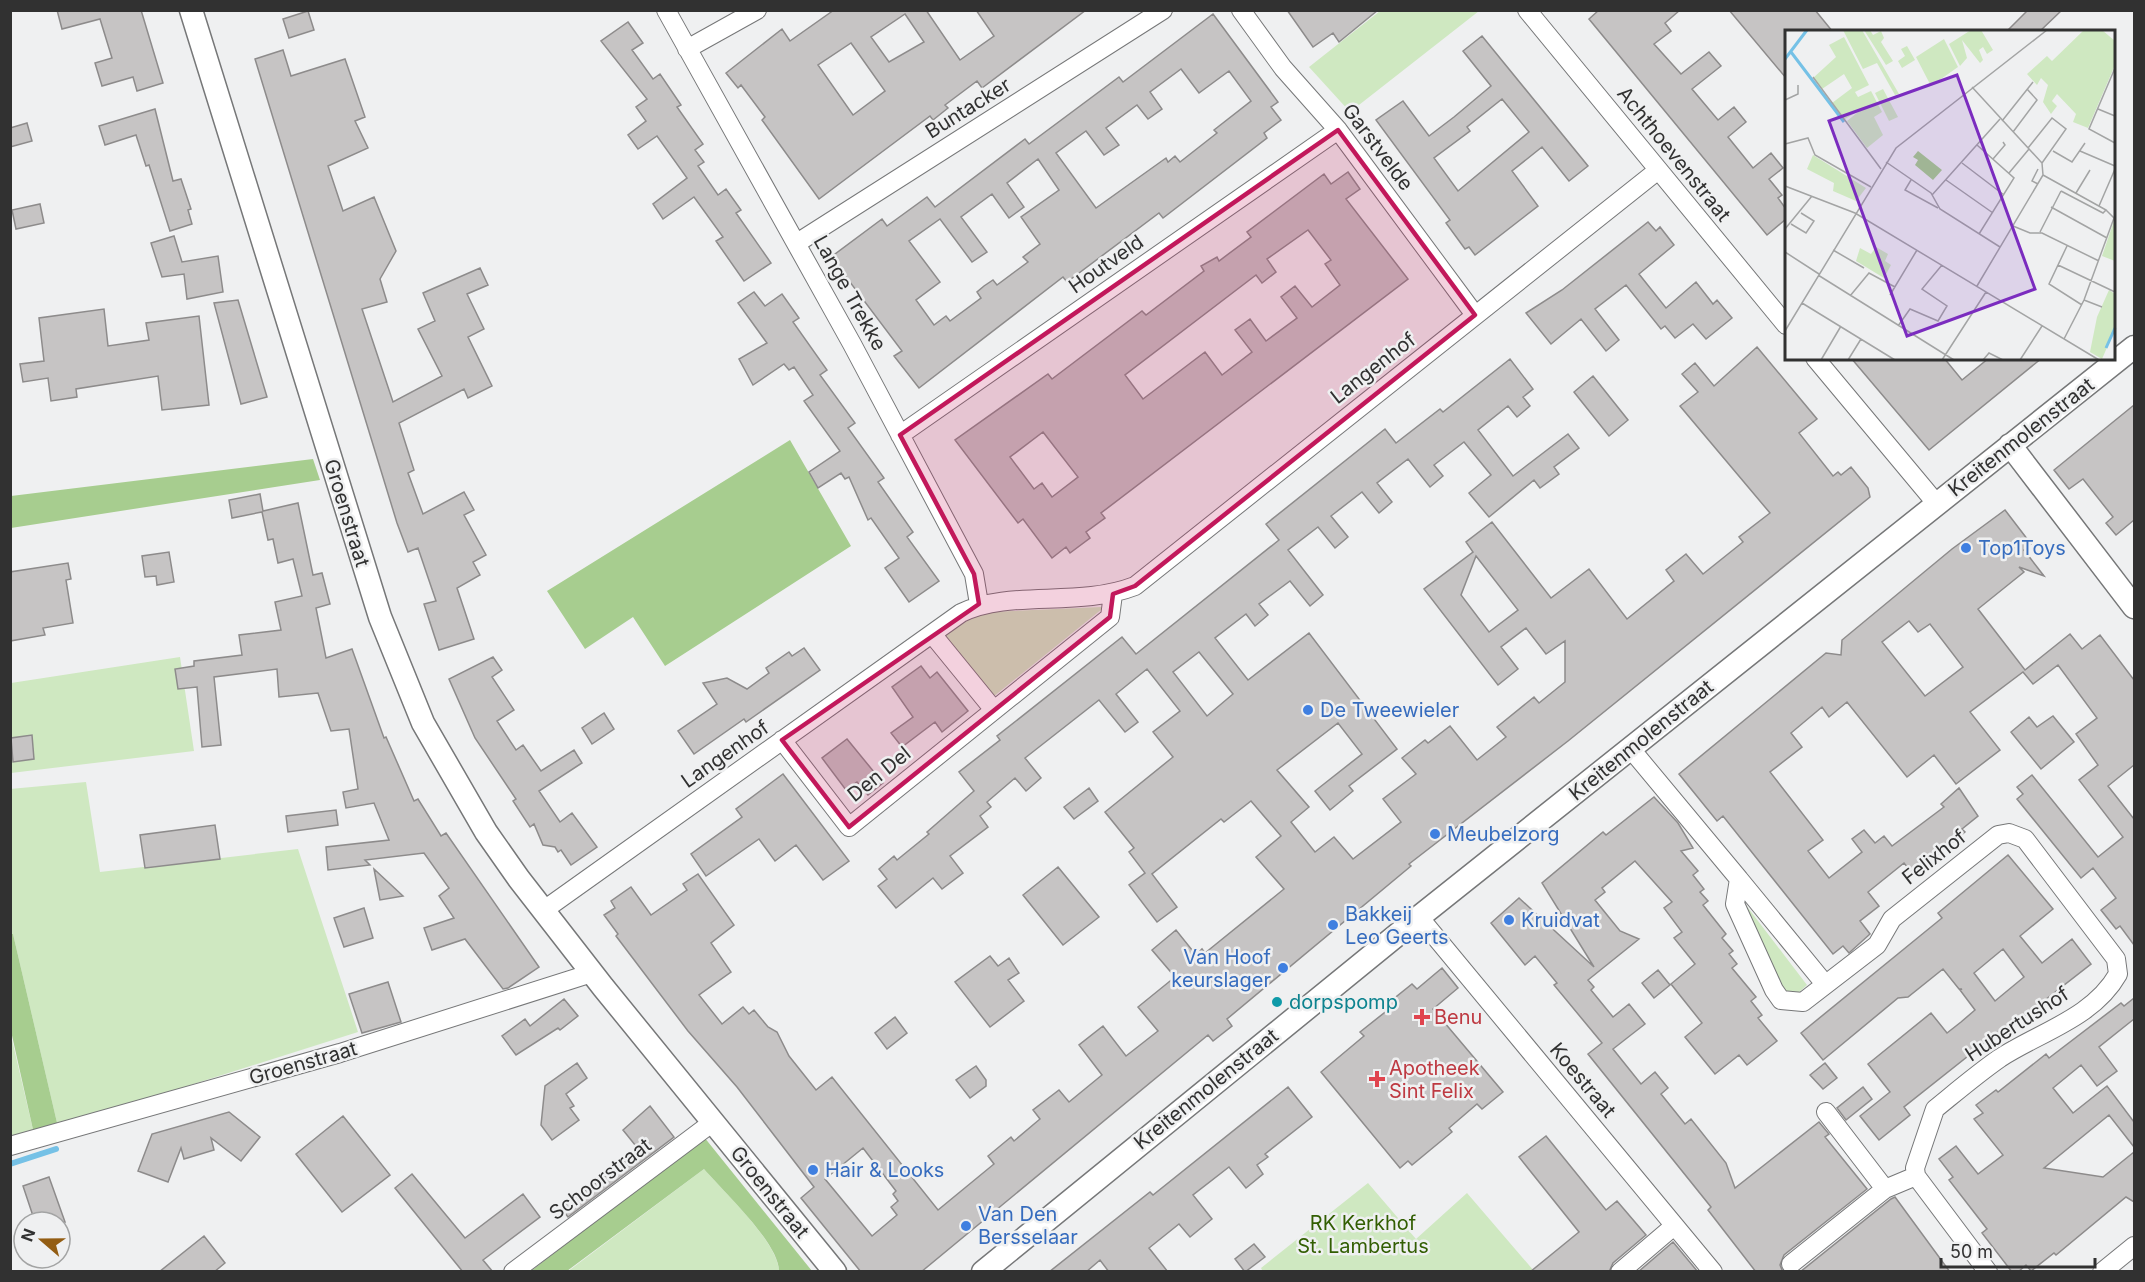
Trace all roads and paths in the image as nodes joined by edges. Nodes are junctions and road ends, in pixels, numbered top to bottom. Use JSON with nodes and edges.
{"nodes":[{"id":1,"x":191,"y":10,"type":"edge"},
{"id":2,"x":666,"y":10,"type":"edge"},
{"id":3,"x":757,"y":10,"type":"edge"},
{"id":4,"x":1163,"y":10,"type":"edge"},
{"id":5,"x":1241,"y":10,"type":"edge"},
{"id":6,"x":1527,"y":10,"type":"edge"},
{"id":7,"x":687,"y":49,"type":"junction"},
{"id":8,"x":1338,"y":130,"type":"junction"},
{"id":9,"x":1657,"y":171,"type":"junction"},
{"id":10,"x":796,"y":243,"type":"junction"},
{"id":11,"x":1475,"y":315,"type":"junction"},
{"id":12,"x":1785,"y":324,"type":"edge"},
{"id":13,"x":2134,"y":347,"type":"edge"},
{"id":14,"x":1817,"y":360,"type":"edge"},
{"id":15,"x":900,"y":435,"type":"junction"},
{"id":16,"x":2010,"y":445,"type":"junction"},
{"id":17,"x":1936,"y":503,"type":"junction"},
{"id":18,"x":1113,"y":594,"type":"junction"},
{"id":19,"x":979,"y":604,"type":"junction"},
{"id":20,"x":2134,"y":607,"type":"edge"},
{"id":21,"x":932,"y":634,"type":"junction"},
{"id":22,"x":994,"y":710,"type":"junction"},
{"id":23,"x":782,"y":740,"type":"junction"},
{"id":24,"x":1630,"y":748,"type":"junction"},
{"id":25,"x":1739,"y":879,"type":"junction"},
{"id":26,"x":2070,"y":898,"type":"joint"},
{"id":27,"x":544,"y":910,"type":"junction"},
{"id":28,"x":1419,"y":917,"type":"junction"},
{"id":29,"x":592,"y":973,"type":"junction"},
{"id":30,"x":2126,"y":974,"type":"edge"},
{"id":31,"x":1825,"y":984,"type":"junction"},
{"id":32,"x":1826,"y":1113,"type":"dead end"},
{"id":33,"x":713,"y":1122,"type":"junction"},
{"id":34,"x":10,"y":1146,"type":"edge"},
{"id":35,"x":1916,"y":1176,"type":"junction"},
{"id":36,"x":1885,"y":1189,"type":"junction"},
{"id":37,"x":1674,"y":1226,"type":"junction"},
{"id":38,"x":2134,"y":1246,"type":"edge"},
{"id":39,"x":1791,"y":1264,"type":"dead end"},
{"id":40,"x":513,"y":1272,"type":"edge"},
{"id":41,"x":835,"y":1272,"type":"edge"},
{"id":42,"x":983,"y":1272,"type":"edge"},
{"id":43,"x":1620,"y":1272,"type":"edge"},
{"id":44,"x":1713,"y":1272,"type":"edge"},
{"id":45,"x":1988,"y":1272,"type":"edge"},
{"id":46,"x":2102,"y":1272,"type":"edge"}],
"edges":[{"from":1,"to":27,"type":"street","name":"Groenstraat"},
{"from":2,"to":7,"type":"street","name":"Lange Trekke"},
{"from":3,"to":7,"type":"street"},
{"from":4,"to":10,"type":"street","name":"Buntacker"},
{"from":5,"to":8,"type":"street","name":"Garstvelde"},
{"from":6,"to":9,"type":"street","name":"Achthoevenstraat"},
{"from":7,"to":10,"type":"street","name":"Lange Trekke"},
{"from":8,"to":11,"type":"street","name":"Garstvelde"},
{"from":8,"to":15,"type":"street","name":"Houtveld"},
{"from":9,"to":11,"type":"street","name":"Langenhof"},
{"from":9,"to":12,"type":"street","name":"Achthoevenstraat"},
{"from":10,"to":15,"type":"street","name":"Lange Trekke"},
{"from":11,"to":18,"type":"street","name":"Langenhof"},
{"from":13,"to":16,"type":"street","name":"Kreitenmolenstraat"},
{"from":14,"to":17,"type":"street"},
{"from":15,"to":19,"type":"street","name":"Lange Trekke"},
{"from":16,"to":17,"type":"street","name":"Kreitenmolenstraat"},
{"from":16,"to":20,"type":"street"},
{"from":17,"to":24,"type":"street","name":"Kreitenmolenstraat"},
{"from":18,"to":19,"type":"street","name":"Langenhof"},
{"from":18,"to":22,"type":"street"},
{"from":19,"to":21,"type":"street","name":"Langenhof"},
{"from":21,"to":22,"type":"street"},
{"from":21,"to":23,"type":"street","name":"Langenhof"},
{"from":22,"to":23,"type":"street","name":"Den Del"},
{"from":23,"to":27,"type":"street","name":"Langenhof"},
{"from":24,"to":25,"type":"street"},
{"from":24,"to":28,"type":"street","name":"Kreitenmolenstraat"},
{"from":25,"to":31,"type":"street"},
{"from":25,"to":31,"type":"street","name":"Felixhof"},
{"from":26,"to":30,"type":"street","name":"Hubertushof"},
{"from":26,"to":31,"type":"street","name":"Felixhof"},
{"from":27,"to":29,"type":"street","name":"Groenstraat"},
{"from":28,"to":37,"type":"street","name":"Koestraat"},
{"from":28,"to":42,"type":"street","name":"Kreitenmolenstraat"},
{"from":29,"to":33,"type":"street","name":"Groenstraat"},
{"from":29,"to":34,"type":"street","name":"Groenstraat"},
{"from":30,"to":35,"type":"street","name":"Hubertushof"},
{"from":32,"to":36,"type":"street"},
{"from":33,"to":40,"type":"street","name":"Schoorstraat"},
{"from":33,"to":41,"type":"street","name":"Groenstraat"},
{"from":35,"to":36,"type":"street"},
{"from":35,"to":45,"type":"street"},
{"from":36,"to":39,"type":"street"},
{"from":37,"to":43,"type":"street"},
{"from":37,"to":44,"type":"street","name":"Koestraat"},
{"from":38,"to":46,"type":"street"}]}
